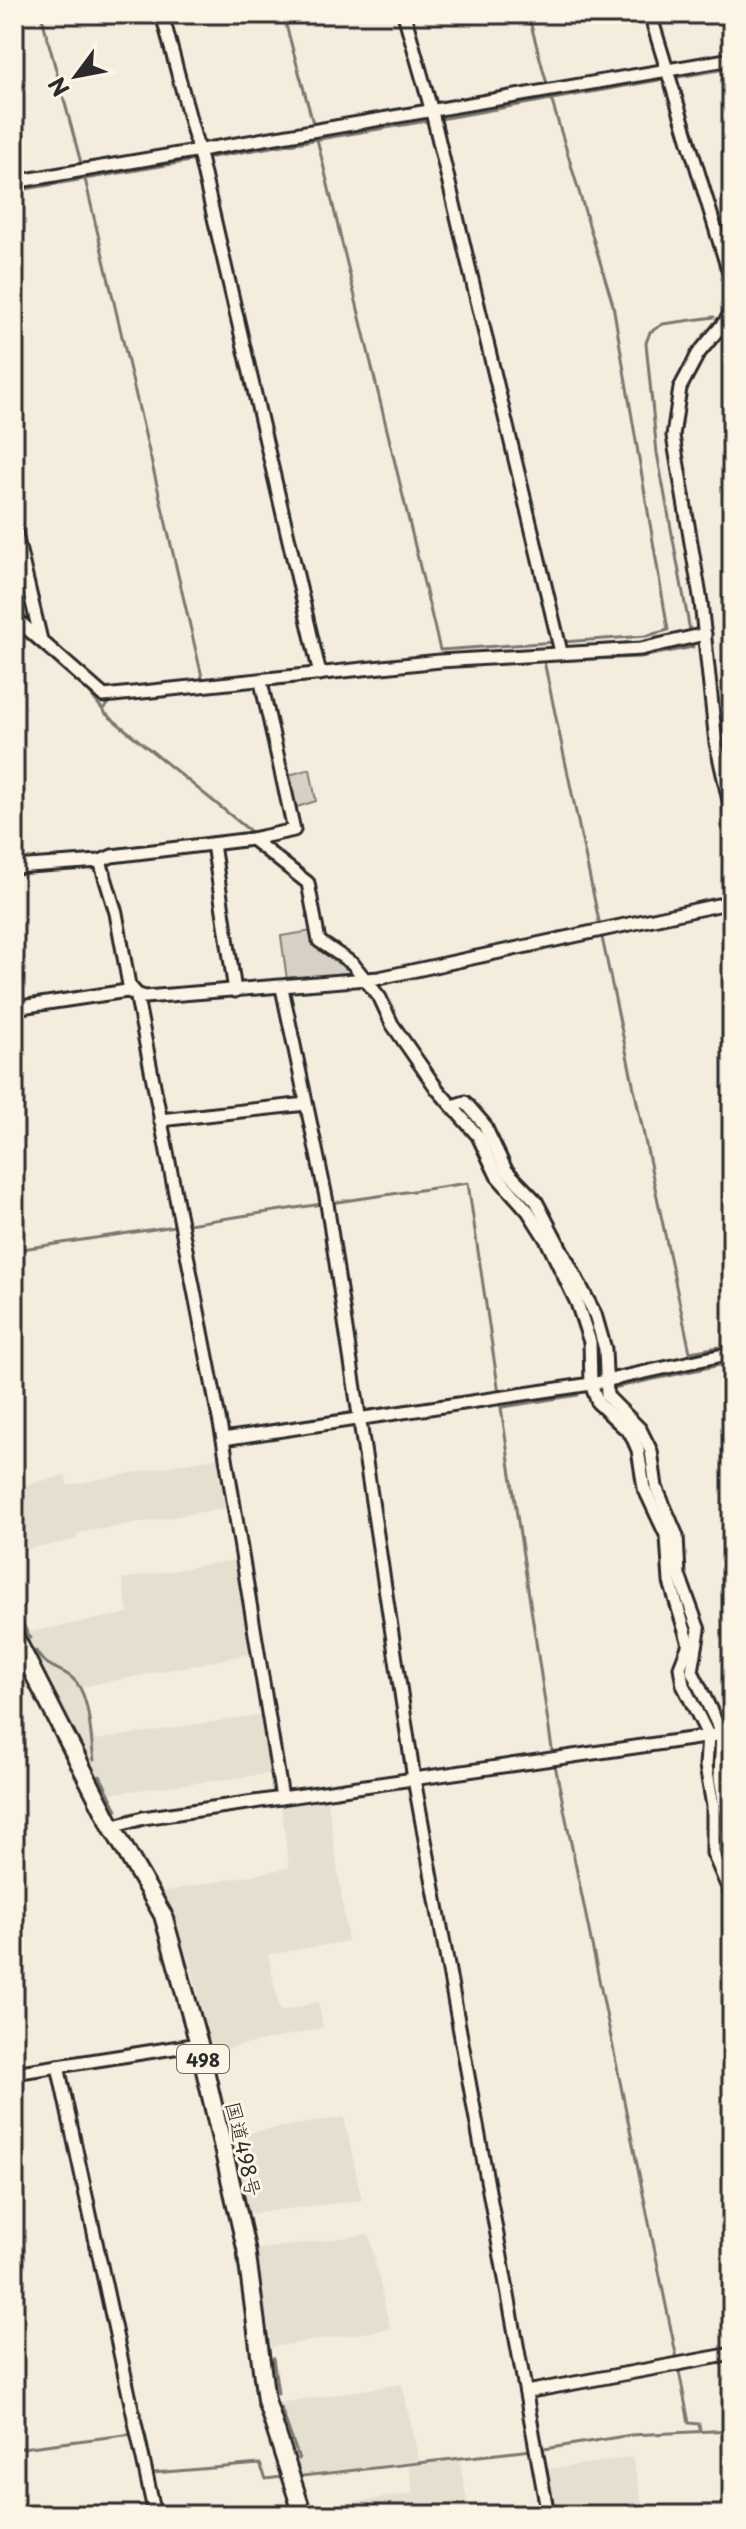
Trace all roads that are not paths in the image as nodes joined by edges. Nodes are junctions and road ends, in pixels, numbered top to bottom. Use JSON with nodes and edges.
{"nodes":[{"id":1,"x":162,"y":14,"type":"edge"},
{"id":2,"x":404,"y":14,"type":"edge"},
{"id":3,"x":650,"y":14,"type":"edge"},
{"id":4,"x":732,"y":59,"type":"edge"},
{"id":5,"x":666,"y":70,"type":"junction"},
{"id":6,"x":432,"y":112,"type":"junction"},
{"id":7,"x":198,"y":149,"type":"junction"},
{"id":8,"x":14,"y":182,"type":"edge"},
{"id":9,"x":732,"y":283,"type":"edge"},
{"id":10,"x":732,"y":313,"type":"edge"},
{"id":11,"x":14,"y":526,"type":"edge"},
{"id":12,"x":14,"y":617,"type":"edge"},
{"id":13,"x":697,"y":636,"type":"junction"},
{"id":14,"x":41,"y":640,"type":"junction"},
{"id":15,"x":561,"y":652,"type":"junction"},
{"id":16,"x":320,"y":674,"type":"junction"},
{"id":17,"x":261,"y":682,"type":"junction"},
{"id":18,"x":732,"y":814,"type":"edge"},
{"id":19,"x":257,"y":838,"type":"junction"},
{"id":20,"x":213,"y":844,"type":"junction"},
{"id":21,"x":100,"y":861,"type":"junction"},
{"id":22,"x":14,"y":867,"type":"edge"},
{"id":23,"x":732,"y":902,"type":"edge"},
{"id":24,"x":363,"y":979,"type":"junction"},
{"id":25,"x":282,"y":988,"type":"junction"},
{"id":26,"x":235,"y":991,"type":"junction"},
{"id":27,"x":136,"y":993,"type":"junction"},
{"id":28,"x":14,"y":1008,"type":"edge"},
{"id":29,"x":306,"y":1104,"type":"junction"},
{"id":30,"x":452,"y":1106,"type":"junction"},
{"id":31,"x":160,"y":1120,"type":"junction"},
{"id":32,"x":726,"y":1355,"type":"edge"},
{"id":33,"x":605,"y":1382,"type":"junction"},
{"id":34,"x":591,"y":1384,"type":"junction"},
{"id":35,"x":359,"y":1419,"type":"junction"},
{"id":36,"x":223,"y":1439,"type":"junction"},
{"id":37,"x":14,"y":1635,"type":"edge"},
{"id":38,"x":727,"y":1734,"type":"edge"},
{"id":39,"x":708,"y":1735,"type":"junction"},
{"id":40,"x":414,"y":1779,"type":"junction"},
{"id":41,"x":282,"y":1798,"type":"junction"},
{"id":42,"x":112,"y":1827,"type":"junction"},
{"id":43,"x":732,"y":1870,"type":"edge"},
{"id":44,"x":732,"y":1897,"type":"edge"},
{"id":45,"x":199,"y":2044,"type":"junction"},
{"id":46,"x":58,"y":2066,"type":"junction"},
{"id":47,"x":14,"y":2073,"type":"edge"},
{"id":48,"x":732,"y":2354,"type":"edge"},
{"id":49,"x":526,"y":2392,"type":"junction"},
{"id":50,"x":155,"y":2515,"type":"edge"},
{"id":51,"x":303,"y":2515,"type":"edge"},
{"id":52,"x":548,"y":2515,"type":"edge"}],
"edges":[{"from":1,"to":7,"type":"street"},
{"from":2,"to":6,"type":"street"},
{"from":3,"to":5,"type":"street"},
{"from":4,"to":5,"type":"street"},
{"from":5,"to":6,"type":"street"},
{"from":5,"to":9,"type":"street"},
{"from":6,"to":7,"type":"street"},
{"from":6,"to":15,"type":"street"},
{"from":7,"to":8,"type":"street"},
{"from":7,"to":16,"type":"street"},
{"from":10,"to":13,"type":"street"},
{"from":11,"to":14,"type":"street"},
{"from":12,"to":14,"type":"street"},
{"from":13,"to":15,"type":"street"},
{"from":13,"to":18,"type":"street"},
{"from":14,"to":17,"type":"street"},
{"from":15,"to":16,"type":"street"},
{"from":16,"to":17,"type":"street"},
{"from":17,"to":19,"type":"street"},
{"from":19,"to":20,"type":"street"},
{"from":19,"to":24,"type":"street"},
{"from":20,"to":21,"type":"street"},
{"from":20,"to":26,"type":"street"},
{"from":21,"to":22,"type":"street"},
{"from":21,"to":27,"type":"street"},
{"from":23,"to":24,"type":"street"},
{"from":24,"to":25,"type":"street"},
{"from":24,"to":30,"type":"street"},
{"from":25,"to":26,"type":"street"},
{"from":25,"to":29,"type":"street"},
{"from":26,"to":27,"type":"street"},
{"from":27,"to":28,"type":"street"},
{"from":27,"to":31,"type":"street"},
{"from":29,"to":31,"type":"street"},
{"from":29,"to":35,"type":"street"},
{"from":30,"to":33,"type":"street"},
{"from":30,"to":34,"type":"street"},
{"from":31,"to":36,"type":"street"},
{"from":32,"to":33,"type":"street"},
{"from":33,"to":34,"type":"street"},
{"from":33,"to":38,"type":"street"},
{"from":34,"to":35,"type":"street"},
{"from":34,"to":39,"type":"street"},
{"from":35,"to":36,"type":"street"},
{"from":35,"to":40,"type":"street"},
{"from":36,"to":41,"type":"street"},
{"from":37,"to":42,"type":"highway","name":"国道498号","number":"498"},
{"from":38,"to":39,"type":"street"},
{"from":38,"to":43,"type":"street"},
{"from":39,"to":40,"type":"street"},
{"from":39,"to":44,"type":"street"},
{"from":40,"to":41,"type":"street"},
{"from":40,"to":49,"type":"street"},
{"from":41,"to":42,"type":"street"},
{"from":42,"to":45,"type":"highway","name":"国道498号","number":"498"},
{"from":45,"to":46,"type":"street"},
{"from":45,"to":51,"type":"highway","name":"国道498号","number":"498"},
{"from":46,"to":47,"type":"street"},
{"from":46,"to":50,"type":"street"},
{"from":48,"to":49,"type":"street"},
{"from":49,"to":52,"type":"street"}]}
